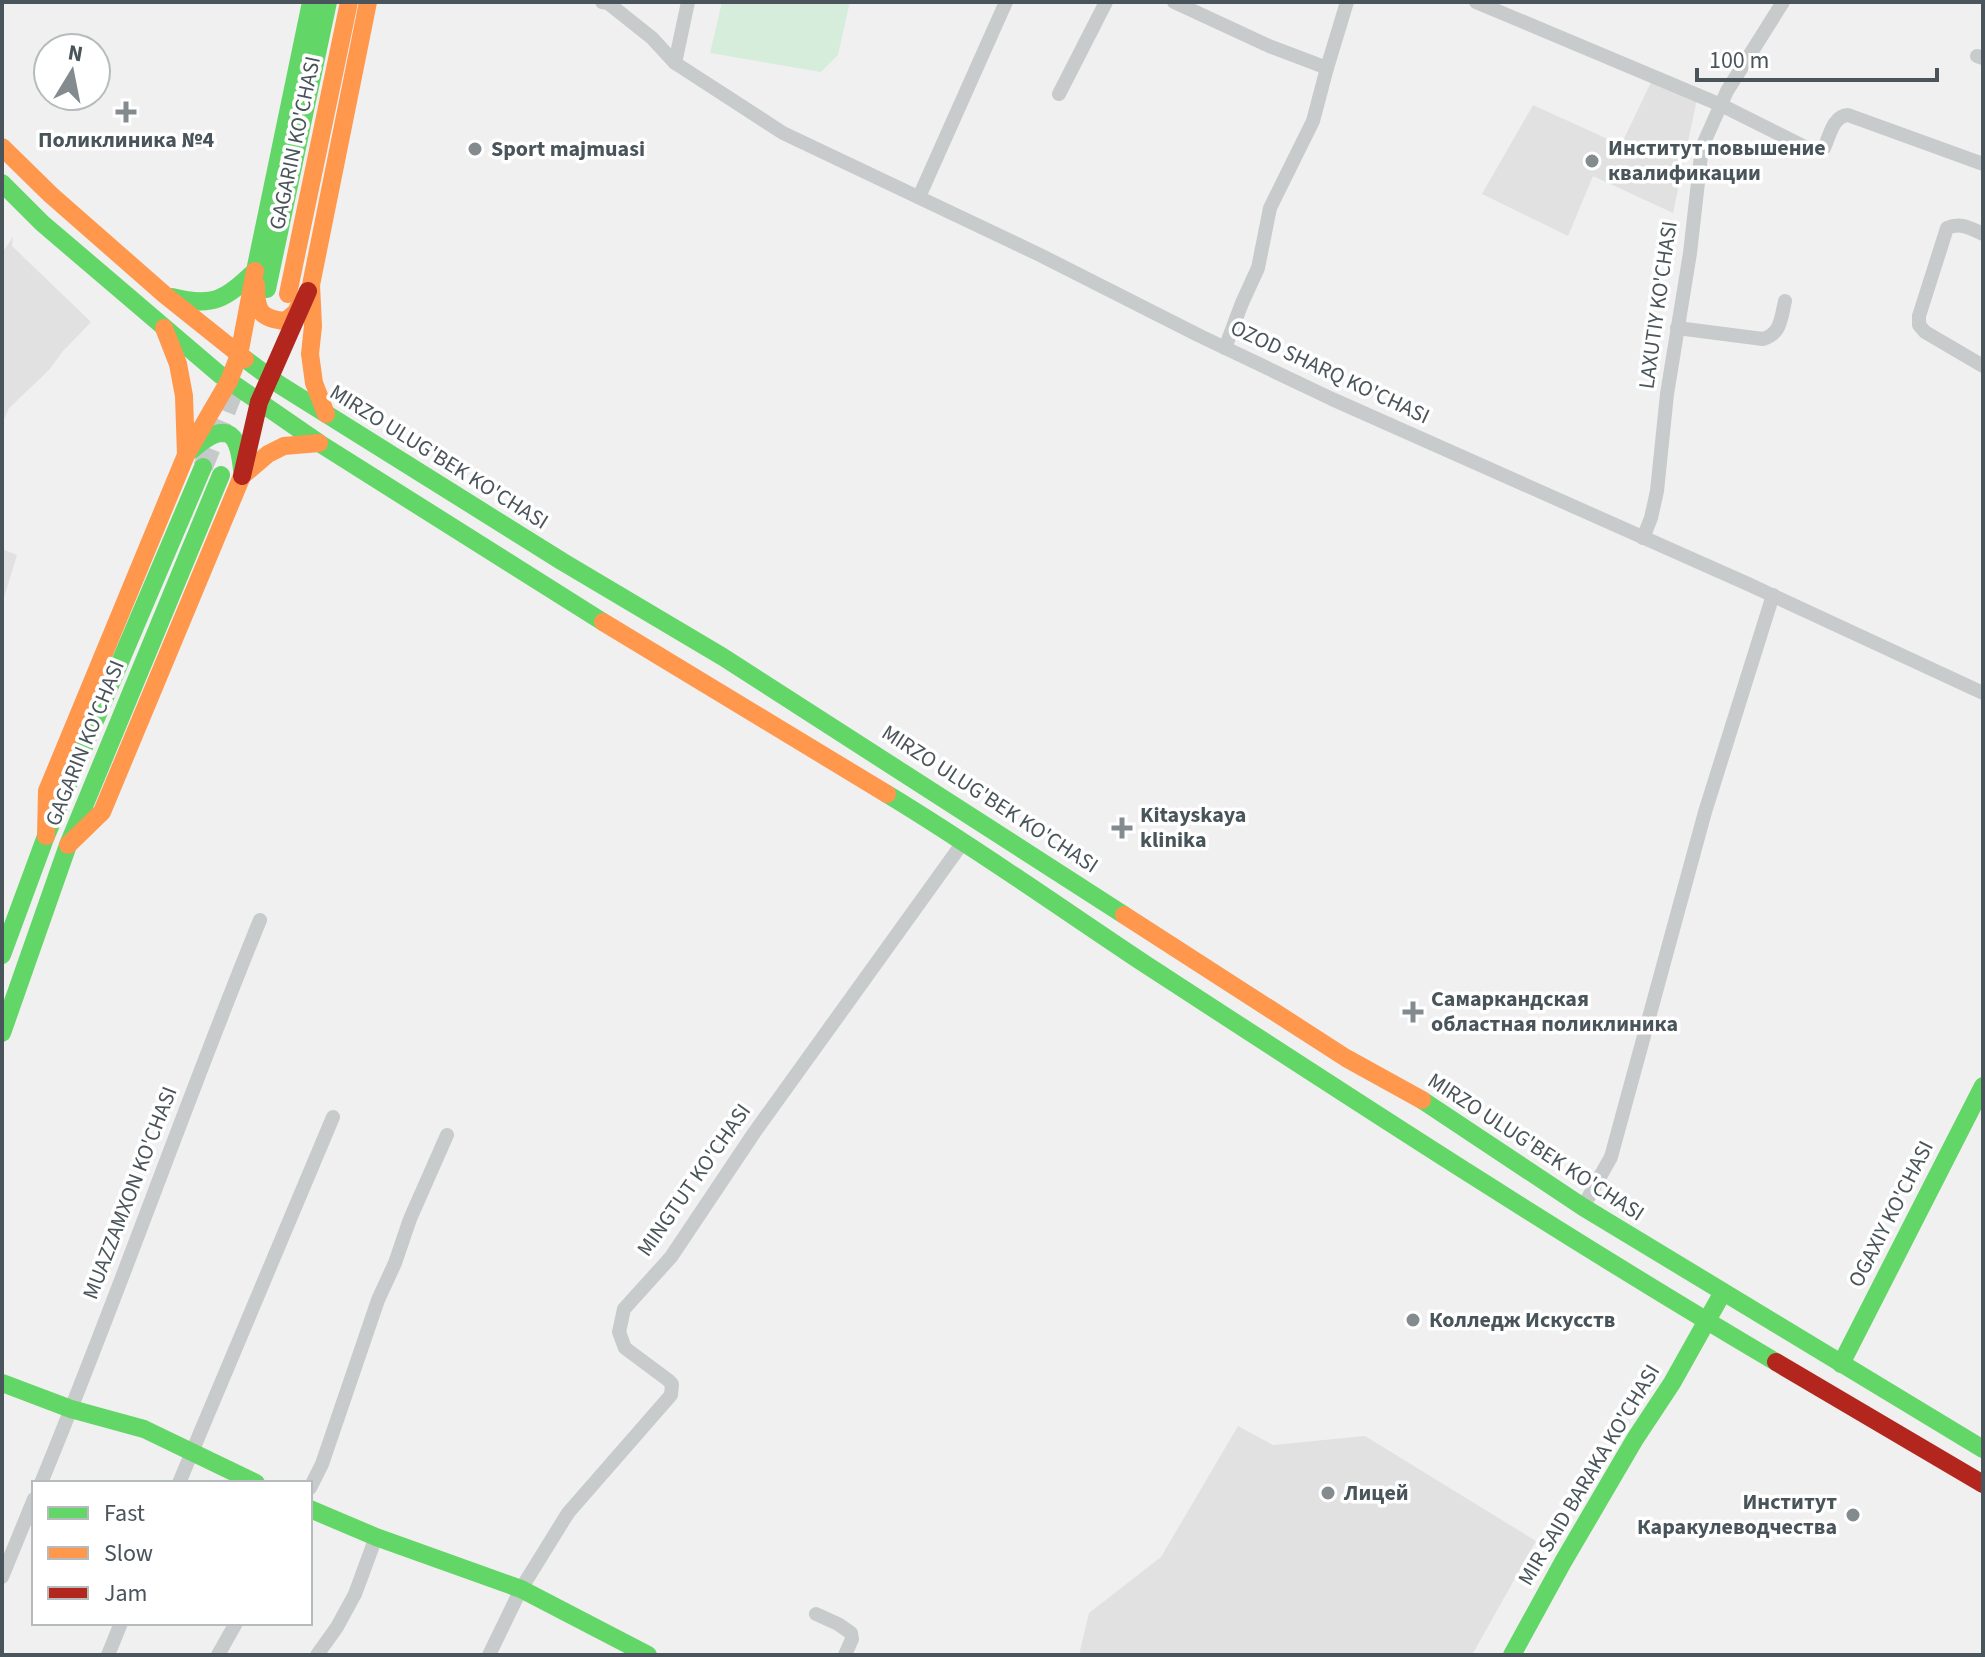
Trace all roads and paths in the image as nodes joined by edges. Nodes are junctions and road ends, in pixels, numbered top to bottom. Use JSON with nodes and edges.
{"nodes":[{"id":1,"x":311,"y":2,"type":"edge"},
{"id":2,"x":328,"y":2,"type":"edge"},
{"id":3,"x":349,"y":2,"type":"edge"},
{"id":4,"x":368,"y":2,"type":"edge"},
{"id":5,"x":602,"y":2,"type":"edge"},
{"id":6,"x":688,"y":2,"type":"edge"},
{"id":7,"x":1006,"y":2,"type":"edge"},
{"id":8,"x":1106,"y":2,"type":"edge"},
{"id":9,"x":1174,"y":2,"type":"edge"},
{"id":10,"x":1347,"y":2,"type":"edge"},
{"id":11,"x":1476,"y":2,"type":"edge"},
{"id":12,"x":1783,"y":2,"type":"edge"},
{"id":13,"x":675,"y":63,"type":"junction"},
{"id":14,"x":1327,"y":68,"type":"junction"},
{"id":15,"x":1059,"y":94,"type":"dead end"},
{"id":16,"x":1721,"y":105,"type":"junction"},
{"id":17,"x":2,"y":147,"type":"edge"},
{"id":18,"x":1983,"y":164,"type":"edge"},
{"id":19,"x":2,"y":183,"type":"edge"},
{"id":20,"x":919,"y":197,"type":"junction"},
{"id":21,"x":1983,"y":234,"type":"edge"},
{"id":22,"x":255,"y":271,"type":"junction"},
{"id":23,"x":311,"y":285,"type":"junction"},
{"id":24,"x":267,"y":289,"type":"dead end"},
{"id":25,"x":288,"y":294,"type":"dead end"},
{"id":26,"x":165,"y":295,"type":"junction"},
{"id":27,"x":1785,"y":301,"type":"dead end"},
{"id":28,"x":163,"y":326,"type":"junction"},
{"id":29,"x":1677,"y":328,"type":"junction"},
{"id":30,"x":1225,"y":348,"type":"junction"},
{"id":31,"x":239,"y":355,"type":"junction"},
{"id":32,"x":1983,"y":366,"type":"edge"},
{"id":33,"x":270,"y":379,"type":"junction"},
{"id":34,"x":229,"y":381,"type":"junction"},
{"id":35,"x":259,"y":402,"type":"junction"},
{"id":36,"x":326,"y":414,"type":"junction"},
{"id":37,"x":319,"y":443,"type":"junction"},
{"id":38,"x":186,"y":455,"type":"junction"},
{"id":39,"x":203,"y":467,"type":"tunnel mouth"},
{"id":40,"x":221,"y":475,"type":"tunnel mouth"},
{"id":41,"x":242,"y":476,"type":"junction"},
{"id":42,"x":1643,"y":538,"type":"junction"},
{"id":43,"x":1773,"y":595,"type":"junction"},
{"id":44,"x":1983,"y":693,"type":"edge"},
{"id":45,"x":46,"y":836,"type":"junction"},
{"id":46,"x":964,"y":841,"type":"junction"},
{"id":47,"x":68,"y":845,"type":"junction"},
{"id":48,"x":260,"y":920,"type":"dead end"},
{"id":49,"x":2,"y":955,"type":"edge"},
{"id":50,"x":2,"y":1033,"type":"edge"},
{"id":51,"x":1983,"y":1086,"type":"edge"},
{"id":52,"x":333,"y":1117,"type":"dead end"},
{"id":53,"x":447,"y":1135,"type":"dead end"},
{"id":54,"x":1583,"y":1207,"type":"junction"},
{"id":55,"x":1723,"y":1292,"type":"junction"},
{"id":56,"x":1708,"y":1321,"type":"junction"},
{"id":57,"x":1841,"y":1364,"type":"junction"},
{"id":58,"x":2,"y":1383,"type":"edge"},
{"id":59,"x":71,"y":1409,"type":"junction"},
{"id":60,"x":1983,"y":1449,"type":"edge"},
{"id":61,"x":193,"y":1451,"type":"junction"},
{"id":62,"x":42,"y":1481,"type":"edge"},
{"id":63,"x":180,"y":1481,"type":"edge"},
{"id":64,"x":252,"y":1481,"type":"edge"},
{"id":65,"x":312,"y":1484,"type":"edge"},
{"id":66,"x":1983,"y":1484,"type":"edge"},
{"id":67,"x":32,"y":1504,"type":"edge"},
{"id":68,"x":312,"y":1510,"type":"edge"},
{"id":69,"x":376,"y":1537,"type":"junction"},
{"id":70,"x":2,"y":1577,"type":"edge"},
{"id":71,"x":521,"y":1589,"type":"junction"},
{"id":72,"x":816,"y":1614,"type":"dead end"},
{"id":73,"x":120,"y":1625,"type":"edge"},
{"id":74,"x":235,"y":1625,"type":"edge"},
{"id":75,"x":108,"y":1655,"type":"edge"},
{"id":76,"x":218,"y":1655,"type":"edge"},
{"id":77,"x":317,"y":1655,"type":"edge"},
{"id":78,"x":489,"y":1655,"type":"edge"},
{"id":79,"x":648,"y":1655,"type":"edge"},
{"id":80,"x":845,"y":1655,"type":"edge"},
{"id":81,"x":1512,"y":1655,"type":"edge"}],
"edges":[{"from":1,"to":22,"type":"main road"},
{"from":2,"to":24,"type":"main road","name":"GAGARIN KO'CHASI"},
{"from":3,"to":25,"type":"main road","name":"GAGARIN KO'CHASI"},
{"from":4,"to":23,"type":"main road"},
{"from":5,"to":13,"type":"street","name":"OZOD SHARQ KO'CHASI"},
{"from":6,"to":13,"type":"street"},
{"from":7,"to":20,"type":"street"},
{"from":8,"to":15,"type":"street"},
{"from":9,"to":14,"type":"street"},
{"from":10,"to":14,"type":"street"},
{"from":11,"to":16,"type":"street"},
{"from":12,"to":16,"type":"street","name":"LAXUTIY KO'CHASI"},
{"from":13,"to":20,"type":"street","name":"OZOD SHARQ KO'CHASI"},
{"from":14,"to":30,"type":"street"},
{"from":16,"to":18,"type":"street"},
{"from":16,"to":29,"type":"street","name":"LAXUTIY KO'CHASI"},
{"from":17,"to":26,"type":"main road","name":"MIRZO ULUG'BEK KO'CHASI"},
{"from":19,"to":28,"type":"main road"},
{"from":20,"to":30,"type":"street","name":"OZOD SHARQ KO'CHASI"},
{"from":21,"to":32,"type":"street"},
{"from":22,"to":23,"type":"main road"},
{"from":22,"to":26,"type":"main road"},
{"from":22,"to":31,"type":"main road"},
{"from":23,"to":33,"type":"main road"},
{"from":23,"to":36,"type":"main road"},
{"from":26,"to":31,"type":"main road","name":"MIRZO ULUG'BEK KO'CHASI"},
{"from":27,"to":29,"type":"street"},
{"from":28,"to":34,"type":"main road"},
{"from":28,"to":38,"type":"main road"},
{"from":29,"to":42,"type":"street","name":"LAXUTIY KO'CHASI"},
{"from":30,"to":42,"type":"street","name":"OZOD SHARQ KO'CHASI"},
{"from":31,"to":33,"type":"main road","name":"MIRZO ULUG'BEK KO'CHASI"},
{"from":31,"to":34,"type":"main road"},
{"from":33,"to":35,"type":"main road"},
{"from":33,"to":36,"type":"main road","name":"MIRZO ULUG'BEK KO'CHASI"},
{"from":34,"to":35,"type":"main road"},
{"from":34,"to":38,"type":"main road"},
{"from":35,"to":37,"type":"main road"},
{"from":35,"to":41,"type":"main road"},
{"from":36,"to":54,"type":"main road","name":"MIRZO ULUG'BEK KO'CHASI"},
{"from":37,"to":41,"type":"main road"},
{"from":37,"to":46,"type":"main road"},
{"from":38,"to":41,"type":"main road"},
{"from":38,"to":45,"type":"main road"},
{"from":39,"to":45,"type":"main road","name":"GAGARIN KO'CHASI"},
{"from":40,"to":47,"type":"main road","name":"GAGARIN KO'CHASI"},
{"from":41,"to":47,"type":"main road"},
{"from":42,"to":43,"type":"street","name":"OZOD SHARQ KO'CHASI"},
{"from":43,"to":44,"type":"street","name":"OZOD SHARQ KO'CHASI"},
{"from":43,"to":54,"type":"street"},
{"from":45,"to":49,"type":"main road","name":"GAGARIN KO'CHASI"},
{"from":46,"to":56,"type":"main road"},
{"from":46,"to":71,"type":"street","name":"MINGTUT KO'CHASI"},
{"from":47,"to":50,"type":"main road","name":"GAGARIN KO'CHASI"},
{"from":48,"to":59,"type":"street","name":"MUAZZAMXON KO'CHASI"},
{"from":51,"to":57,"type":"main road","name":"OGAXIY KO'CHASI"},
{"from":52,"to":61,"type":"street"},
{"from":53,"to":65,"type":"street"},
{"from":54,"to":55,"type":"main road","name":"MIRZO ULUG'BEK KO'CHASI"},
{"from":55,"to":56,"type":"main road","name":"MIR SAID BARAKA KO'CHASI"},
{"from":55,"to":57,"type":"main road","name":"MIRZO ULUG'BEK KO'CHASI"},
{"from":56,"to":66,"type":"main road"},
{"from":56,"to":81,"type":"main road","name":"MIR SAID BARAKA KO'CHASI"},
{"from":57,"to":60,"type":"main road","name":"MIRZO ULUG'BEK KO'CHASI"},
{"from":58,"to":59,"type":"main road"},
{"from":59,"to":61,"type":"main road"},
{"from":59,"to":62,"type":"street","name":"MUAZZAMXON KO'CHASI"},
{"from":61,"to":63,"type":"street"},
{"from":61,"to":64,"type":"main road"},
{"from":67,"to":70,"type":"street"},
{"from":68,"to":69,"type":"main road"},
{"from":69,"to":71,"type":"main road"},
{"from":69,"to":77,"type":"street"},
{"from":71,"to":78,"type":"street","name":"MINGTUT KO'CHASI"},
{"from":71,"to":79,"type":"main road"},
{"from":72,"to":80,"type":"street"},
{"from":73,"to":75,"type":"street"},
{"from":74,"to":76,"type":"street"}]}
